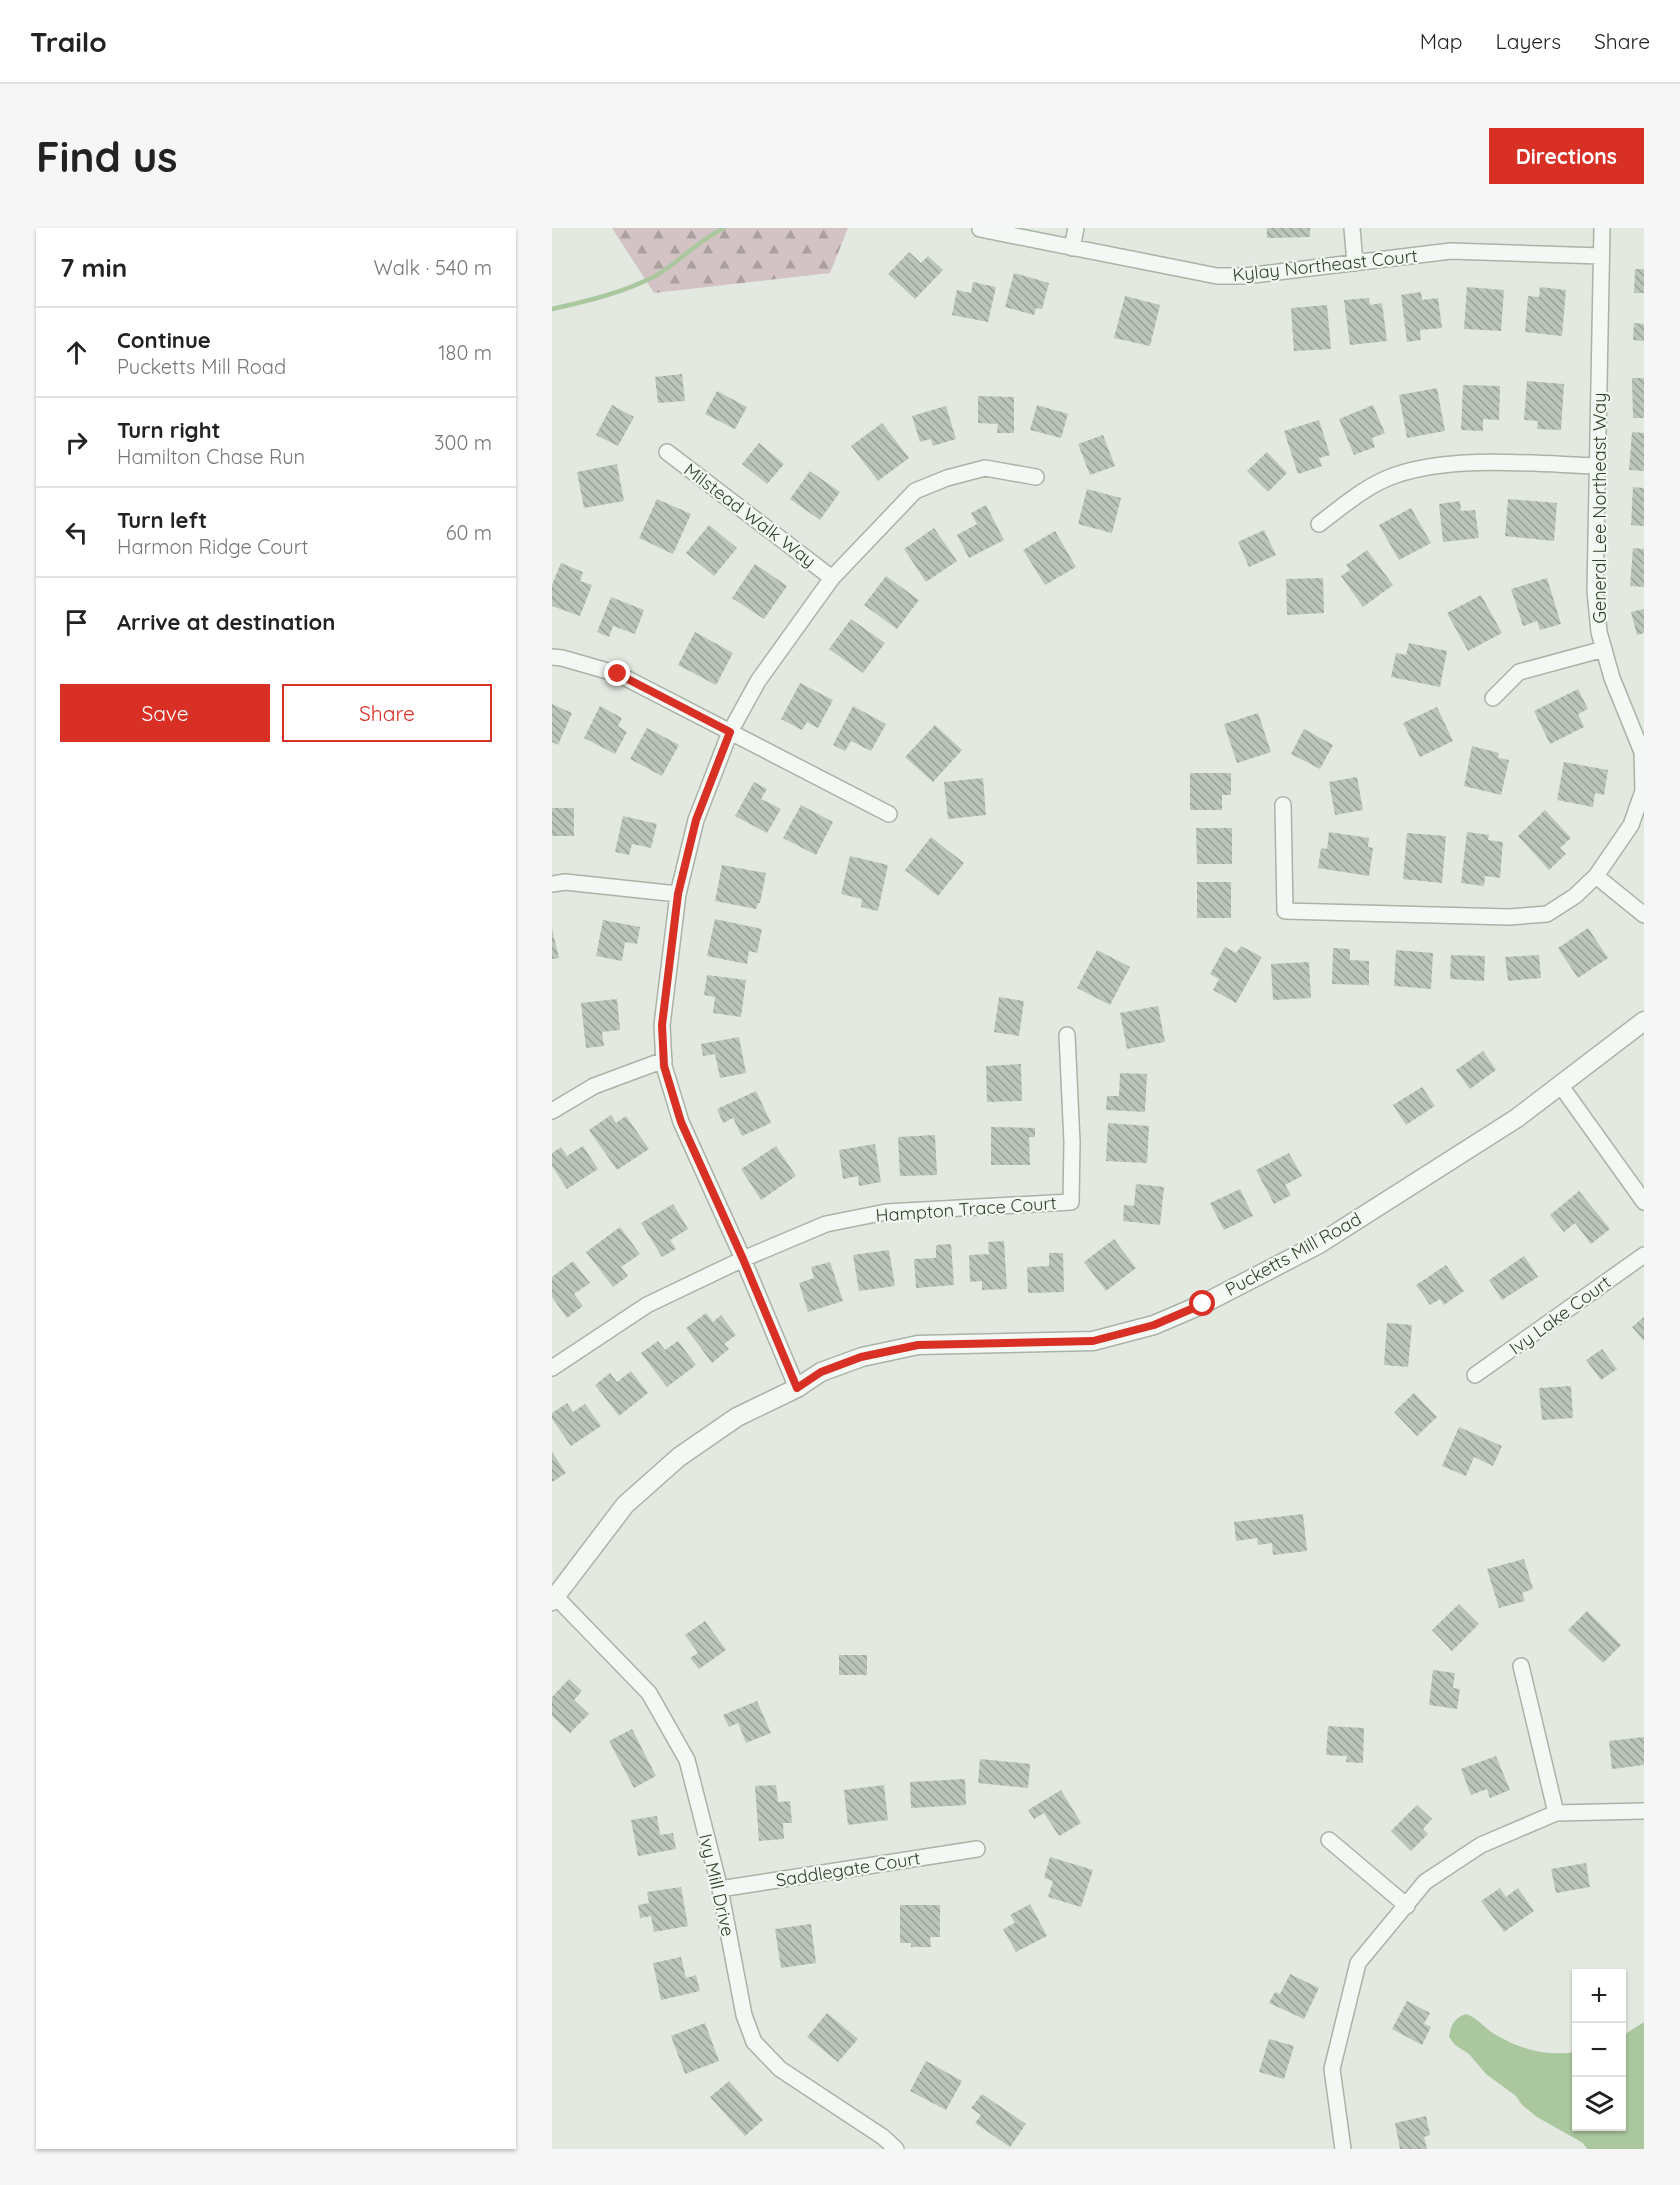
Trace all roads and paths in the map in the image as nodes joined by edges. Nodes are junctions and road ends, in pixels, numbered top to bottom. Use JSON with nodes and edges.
{"nodes":[{"id":1,"x":1076,"y":228,"type":"edge"},
{"id":2,"x":1352,"y":228,"type":"edge"},
{"id":3,"x":1602,"y":228,"type":"edge"},
{"id":4,"x":980,"y":230,"type":"dead end"},
{"id":5,"x":1072,"y":248,"type":"junction"},
{"id":6,"x":1601,"y":256,"type":"junction"},
{"id":7,"x":1355,"y":262,"type":"junction"},
{"id":8,"x":667,"y":452,"type":"dead end"},
{"id":9,"x":1598,"y":466,"type":"junction"},
{"id":10,"x":1036,"y":477,"type":"dead end"},
{"id":11,"x":1318,"y":524,"type":"dead end"},
{"id":12,"x":832,"y":578,"type":"junction"},
{"id":13,"x":1604,"y":649,"type":"junction"},
{"id":14,"x":552,"y":657,"type":"edge"},
{"id":15,"x":1493,"y":699,"type":"dead end"},
{"id":16,"x":730,"y":732,"type":"junction"},
{"id":17,"x":1283,"y":805,"type":"dead end"},
{"id":18,"x":889,"y":814,"type":"dead end"},
{"id":19,"x":1596,"y":876,"type":"junction"},
{"id":20,"x":552,"y":884,"type":"edge"},
{"id":21,"x":678,"y":894,"type":"junction"},
{"id":22,"x":1644,"y":915,"type":"edge"},
{"id":23,"x":1644,"y":1020,"type":"edge"},
{"id":24,"x":1067,"y":1035,"type":"dead end"},
{"id":25,"x":664,"y":1060,"type":"junction"},
{"id":26,"x":1561,"y":1086,"type":"junction"},
{"id":27,"x":552,"y":1111,"type":"edge"},
{"id":28,"x":1644,"y":1202,"type":"edge"},
{"id":29,"x":1644,"y":1255,"type":"edge"},
{"id":30,"x":743,"y":1259,"type":"junction"},
{"id":31,"x":552,"y":1368,"type":"edge"},
{"id":32,"x":1475,"y":1376,"type":"dead end"},
{"id":33,"x":797,"y":1388,"type":"junction"},
{"id":34,"x":554,"y":1598,"type":"edge"},
{"id":35,"x":1521,"y":1666,"type":"dead end"},
{"id":36,"x":1644,"y":1811,"type":"edge"},
{"id":37,"x":1556,"y":1813,"type":"junction"},
{"id":38,"x":1329,"y":1840,"type":"dead end"},
{"id":39,"x":977,"y":1849,"type":"dead end"},
{"id":40,"x":720,"y":1889,"type":"junction"},
{"id":41,"x":1407,"y":1906,"type":"junction"},
{"id":42,"x":896,"y":2149,"type":"edge"},
{"id":43,"x":1343,"y":2149,"type":"edge"}],
"edges":[{"from":1,"to":5,"type":"street"},
{"from":2,"to":7,"type":"street"},
{"from":3,"to":6,"type":"street","name":"General Lee Northeast Way"},
{"from":4,"to":5,"type":"street","name":"Kylay Northeast Court"},
{"from":5,"to":7,"type":"street","name":"Kylay Northeast Court"},
{"from":6,"to":7,"type":"street","name":"Kylay Northeast Court"},
{"from":6,"to":9,"type":"street","name":"General Lee Northeast Way"},
{"from":8,"to":12,"type":"street","name":"Milstead Walk Way"},
{"from":9,"to":11,"type":"street"},
{"from":9,"to":13,"type":"street","name":"General Lee Northeast Way"},
{"from":10,"to":12,"type":"street"},
{"from":12,"to":16,"type":"street"},
{"from":13,"to":15,"type":"street"},
{"from":13,"to":19,"type":"street","name":"General Lee Northeast Way"},
{"from":14,"to":16,"type":"street"},
{"from":16,"to":18,"type":"street"},
{"from":16,"to":21,"type":"street"},
{"from":17,"to":19,"type":"street","name":"General Lee Northeast Way"},
{"from":19,"to":22,"type":"street"},
{"from":20,"to":21,"type":"street"},
{"from":21,"to":25,"type":"street"},
{"from":23,"to":26,"type":"street","name":"Pucketts Mill Road"},
{"from":24,"to":30,"type":"street","name":"Hampton Trace Court"},
{"from":25,"to":27,"type":"street"},
{"from":25,"to":30,"type":"street"},
{"from":26,"to":28,"type":"street"},
{"from":26,"to":33,"type":"street","name":"Pucketts Mill Road"},
{"from":29,"to":32,"type":"street","name":"Ivy Lake Court"},
{"from":30,"to":31,"type":"street","name":"Hampton Trace Court"},
{"from":30,"to":33,"type":"street"},
{"from":33,"to":34,"type":"street","name":"Pucketts Mill Road"},
{"from":34,"to":40,"type":"street","name":"Ivy Mill Drive"},
{"from":35,"to":37,"type":"street"},
{"from":36,"to":37,"type":"street"},
{"from":37,"to":41,"type":"street"},
{"from":38,"to":41,"type":"street"},
{"from":39,"to":40,"type":"street","name":"Saddlegate Court"},
{"from":40,"to":42,"type":"street","name":"Ivy Mill Drive"},
{"from":41,"to":43,"type":"street"}]}
